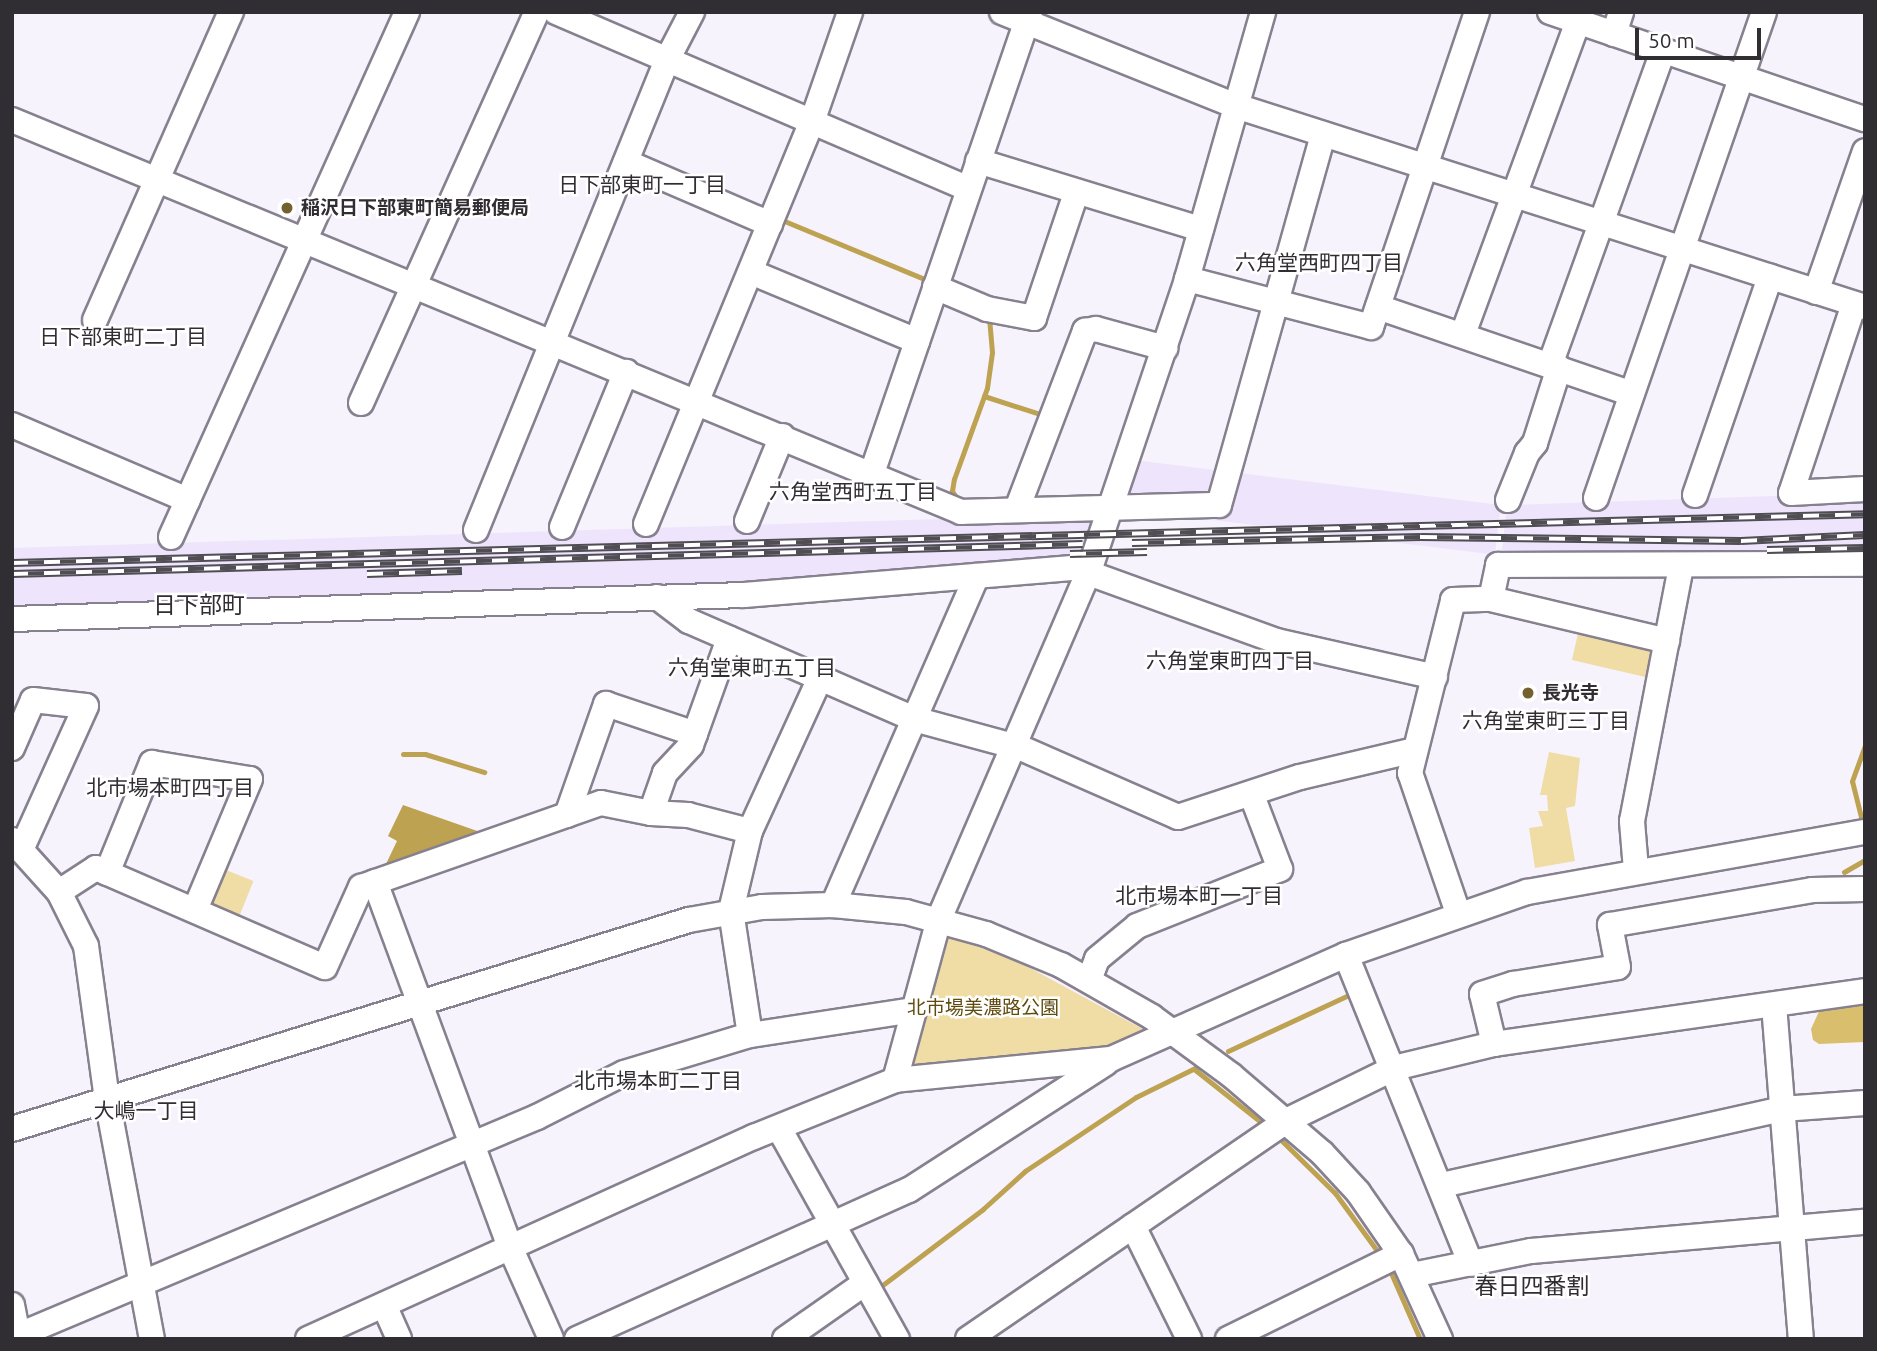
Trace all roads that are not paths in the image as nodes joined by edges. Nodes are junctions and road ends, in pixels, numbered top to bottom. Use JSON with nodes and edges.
{"nodes":[{"id":1,"x":231,"y":12,"type":"edge"},
{"id":2,"x":407,"y":12,"type":"edge"},
{"id":3,"x":537,"y":12,"type":"edge"},
{"id":4,"x":556,"y":12,"type":"edge"},
{"id":5,"x":692,"y":12,"type":"edge"},
{"id":6,"x":850,"y":12,"type":"edge"},
{"id":7,"x":1002,"y":12,"type":"edge"},
{"id":8,"x":1263,"y":12,"type":"edge"},
{"id":9,"x":1477,"y":12,"type":"edge"},
{"id":10,"x":1549,"y":12,"type":"edge"},
{"id":11,"x":1764,"y":12,"type":"edge"},
{"id":12,"x":1028,"y":17,"type":"edge"},
{"id":13,"x":1578,"y":22,"type":"junction"},
{"id":14,"x":1617,"y":23,"type":"edge"},
{"id":15,"x":1663,"y":51,"type":"junction"},
{"id":16,"x":667,"y":60,"type":"junction"},
{"id":17,"x":1742,"y":78,"type":"junction"},
{"id":18,"x":1236,"y":106,"type":"junction"},
{"id":19,"x":1865,"y":119,"type":"edge"},
{"id":20,"x":12,"y":120,"type":"edge"},
{"id":21,"x":812,"y":122,"type":"junction"},
{"id":22,"x":1323,"y":134,"type":"junction"},
{"id":23,"x":1865,"y":151,"type":"edge"},
{"id":24,"x":626,"y":162,"type":"junction"},
{"id":25,"x":978,"y":162,"type":"junction"},
{"id":26,"x":1425,"y":166,"type":"junction"},
{"id":27,"x":157,"y":180,"type":"junction"},
{"id":28,"x":968,"y":189,"type":"junction"},
{"id":29,"x":1076,"y":193,"type":"junction"},
{"id":30,"x":1514,"y":195,"type":"junction"},
{"id":31,"x":1601,"y":223,"type":"junction"},
{"id":32,"x":771,"y":225,"type":"junction"},
{"id":33,"x":1201,"y":229,"type":"junction"},
{"id":34,"x":305,"y":241,"type":"junction"},
{"id":35,"x":1682,"y":250,"type":"junction"},
{"id":36,"x":751,"y":272,"type":"junction"},
{"id":37,"x":1770,"y":277,"type":"junction"},
{"id":38,"x":1187,"y":279,"type":"junction"},
{"id":39,"x":416,"y":286,"type":"junction"},
{"id":40,"x":935,"y":288,"type":"junction"},
{"id":41,"x":1816,"y":292,"type":"junction"},
{"id":42,"x":1276,"y":301,"type":"junction"},
{"id":43,"x":1860,"y":305,"type":"edge"},
{"id":44,"x":1378,"y":307,"type":"junction"},
{"id":45,"x":95,"y":320,"type":"dead end"},
{"id":46,"x":1463,"y":334,"type":"junction"},
{"id":47,"x":917,"y":341,"type":"junction"},
{"id":48,"x":553,"y":342,"type":"junction"},
{"id":49,"x":1165,"y":348,"type":"junction"},
{"id":50,"x":1555,"y":367,"type":"junction"},
{"id":51,"x":625,"y":372,"type":"junction"},
{"id":52,"x":1632,"y":394,"type":"junction"},
{"id":53,"x":698,"y":402,"type":"junction"},
{"id":54,"x":361,"y":403,"type":"dead end"},
{"id":55,"x":12,"y":425,"type":"edge"},
{"id":56,"x":782,"y":436,"type":"junction"},
{"id":57,"x":872,"y":473,"type":"junction"},
{"id":58,"x":1865,"y":489,"type":"edge"},
{"id":59,"x":1695,"y":495,"type":"dead end"},
{"id":60,"x":1596,"y":498,"type":"dead end"},
{"id":61,"x":188,"y":500,"type":"junction"},
{"id":62,"x":1508,"y":500,"type":"dead end"},
{"id":63,"x":1107,"y":508,"type":"junction"},
{"id":64,"x":1017,"y":509,"type":"junction"},
{"id":65,"x":747,"y":522,"type":"dead end"},
{"id":66,"x":646,"y":524,"type":"dead end"},
{"id":67,"x":562,"y":527,"type":"dead end"},
{"id":68,"x":476,"y":530,"type":"dead end"},
{"id":69,"x":171,"y":537,"type":"dead end"},
{"id":70,"x":1865,"y":564,"type":"edge"},
{"id":71,"x":1681,"y":566,"type":"junction"},
{"id":72,"x":1089,"y":571,"type":"junction"},
{"id":73,"x":977,"y":576,"type":"junction"},
{"id":74,"x":657,"y":597,"type":"junction"},
{"id":75,"x":1491,"y":598,"type":"junction"},
{"id":76,"x":12,"y":619,"type":"edge"},
{"id":77,"x":729,"y":639,"type":"junction"},
{"id":78,"x":1667,"y":641,"type":"junction"},
{"id":79,"x":1435,"y":677,"type":"junction"},
{"id":80,"x":820,"y":678,"type":"junction"},
{"id":81,"x":914,"y":719,"type":"junction"},
{"id":82,"x":695,"y":734,"type":"junction"},
{"id":83,"x":1013,"y":746,"type":"junction"},
{"id":84,"x":12,"y":748,"type":"edge"},
{"id":85,"x":1415,"y":750,"type":"junction"},
{"id":86,"x":1251,"y":793,"type":"junction"},
{"id":87,"x":651,"y":813,"type":"junction"},
{"id":88,"x":567,"y":815,"type":"junction"},
{"id":89,"x":750,"y":831,"type":"junction"},
{"id":90,"x":1865,"y":832,"type":"edge"},
{"id":91,"x":17,"y":844,"type":"edge"},
{"id":92,"x":1636,"y":870,"type":"junction"},
{"id":93,"x":107,"y":873,"type":"junction"},
{"id":94,"x":375,"y":882,"type":"junction"},
{"id":95,"x":1865,"y":888,"type":"edge"},
{"id":96,"x":59,"y":892,"type":"junction"},
{"id":97,"x":832,"y":905,"type":"junction"},
{"id":98,"x":195,"y":910,"type":"junction"},
{"id":99,"x":731,"y":911,"type":"junction"},
{"id":100,"x":1458,"y":914,"type":"junction"},
{"id":101,"x":939,"y":919,"type":"junction"},
{"id":102,"x":1346,"y":955,"type":"junction"},
{"id":103,"x":1089,"y":980,"type":"junction"},
{"id":104,"x":1865,"y":991,"type":"edge"},
{"id":105,"x":419,"y":1004,"type":"junction"},
{"id":106,"x":1774,"y":1005,"type":"junction"},
{"id":107,"x":914,"y":1010,"type":"junction"},
{"id":108,"x":1176,"y":1033,"type":"junction"},
{"id":109,"x":750,"y":1035,"type":"junction"},
{"id":110,"x":1494,"y":1044,"type":"junction"},
{"id":111,"x":1111,"y":1059,"type":"junction"},
{"id":112,"x":1043,"y":1066,"type":"junction"},
{"id":113,"x":1394,"y":1068,"type":"junction"},
{"id":114,"x":895,"y":1080,"type":"junction"},
{"id":115,"x":1051,"y":1098,"type":"junction"},
{"id":116,"x":107,"y":1099,"type":"junction"},
{"id":117,"x":1865,"y":1103,"type":"edge"},
{"id":118,"x":1782,"y":1109,"type":"junction"},
{"id":119,"x":1286,"y":1121,"type":"junction"},
{"id":120,"x":12,"y":1129,"type":"edge"},
{"id":121,"x":780,"y":1130,"type":"junction"},
{"id":122,"x":470,"y":1142,"type":"junction"},
{"id":123,"x":1442,"y":1185,"type":"junction"},
{"id":124,"x":1865,"y":1222,"type":"edge"},
{"id":125,"x":829,"y":1224,"type":"junction"},
{"id":126,"x":1133,"y":1226,"type":"junction"},
{"id":127,"x":1792,"y":1227,"type":"junction"},
{"id":128,"x":511,"y":1249,"type":"junction"},
{"id":129,"x":1471,"y":1264,"type":"junction"},
{"id":130,"x":1407,"y":1265,"type":"junction"},
{"id":131,"x":139,"y":1286,"type":"junction"},
{"id":132,"x":869,"y":1290,"type":"junction"},
{"id":133,"x":384,"y":1305,"type":"junction"},
{"id":134,"x":12,"y":1306,"type":"edge"},
{"id":135,"x":15,"y":1337,"type":"edge"},
{"id":136,"x":152,"y":1339,"type":"edge"},
{"id":137,"x":308,"y":1339,"type":"edge"},
{"id":138,"x":399,"y":1339,"type":"edge"},
{"id":139,"x":551,"y":1339,"type":"edge"},
{"id":140,"x":577,"y":1339,"type":"edge"},
{"id":141,"x":785,"y":1339,"type":"edge"},
{"id":142,"x":897,"y":1339,"type":"edge"},
{"id":143,"x":968,"y":1339,"type":"edge"},
{"id":144,"x":1189,"y":1339,"type":"edge"},
{"id":145,"x":1228,"y":1339,"type":"edge"},
{"id":146,"x":1440,"y":1339,"type":"edge"},
{"id":147,"x":1801,"y":1339,"type":"edge"}],
"edges":[{"from":1,"to":27,"type":"street"},
{"from":2,"to":34,"type":"street"},
{"from":3,"to":39,"type":"street"},
{"from":4,"to":16,"type":"street"},
{"from":5,"to":16,"type":"street"},
{"from":6,"to":21,"type":"street"},
{"from":7,"to":12,"type":"street"},
{"from":8,"to":18,"type":"street"},
{"from":9,"to":26,"type":"street"},
{"from":10,"to":13,"type":"street"},
{"from":11,"to":17,"type":"street"},
{"from":12,"to":18,"type":"street"},
{"from":12,"to":25,"type":"street"},
{"from":13,"to":14,"type":"street"},
{"from":13,"to":30,"type":"street"},
{"from":14,"to":15,"type":"street"},
{"from":15,"to":17,"type":"street"},
{"from":15,"to":31,"type":"street"},
{"from":16,"to":21,"type":"street"},
{"from":16,"to":24,"type":"street"},
{"from":17,"to":19,"type":"street"},
{"from":17,"to":35,"type":"street"},
{"from":18,"to":22,"type":"street"},
{"from":18,"to":33,"type":"street"},
{"from":20,"to":27,"type":"street"},
{"from":21,"to":28,"type":"street"},
{"from":21,"to":32,"type":"street"},
{"from":22,"to":26,"type":"street"},
{"from":22,"to":42,"type":"street"},
{"from":23,"to":41,"type":"street"},
{"from":24,"to":32,"type":"street"},
{"from":24,"to":48,"type":"street"},
{"from":25,"to":28,"type":"street"},
{"from":25,"to":29,"type":"street"},
{"from":26,"to":30,"type":"street"},
{"from":26,"to":44,"type":"street"},
{"from":27,"to":34,"type":"street"},
{"from":27,"to":45,"type":"street"},
{"from":28,"to":40,"type":"street"},
{"from":29,"to":33,"type":"street"},
{"from":29,"to":40,"type":"street"},
{"from":30,"to":31,"type":"street"},
{"from":30,"to":46,"type":"street"},
{"from":31,"to":35,"type":"street"},
{"from":31,"to":50,"type":"street"},
{"from":32,"to":36,"type":"street"},
{"from":33,"to":38,"type":"street"},
{"from":34,"to":39,"type":"street"},
{"from":34,"to":61,"type":"street"},
{"from":35,"to":37,"type":"street"},
{"from":35,"to":52,"type":"street"},
{"from":36,"to":47,"type":"street"},
{"from":36,"to":53,"type":"street"},
{"from":37,"to":41,"type":"street"},
{"from":37,"to":59,"type":"street"},
{"from":38,"to":42,"type":"street"},
{"from":38,"to":49,"type":"street"},
{"from":39,"to":48,"type":"street"},
{"from":39,"to":54,"type":"street"},
{"from":40,"to":47,"type":"street"},
{"from":41,"to":43,"type":"street"},
{"from":42,"to":44,"type":"street"},
{"from":42,"to":63,"type":"street"},
{"from":43,"to":58,"type":"street"},
{"from":44,"to":46,"type":"street"},
{"from":46,"to":50,"type":"street"},
{"from":47,"to":57,"type":"street"},
{"from":48,"to":51,"type":"street"},
{"from":48,"to":68,"type":"street"},
{"from":49,"to":63,"type":"street"},
{"from":49,"to":64,"type":"street"},
{"from":50,"to":52,"type":"street"},
{"from":50,"to":62,"type":"street"},
{"from":51,"to":53,"type":"street"},
{"from":51,"to":67,"type":"street"},
{"from":52,"to":60,"type":"street"},
{"from":53,"to":56,"type":"street"},
{"from":53,"to":66,"type":"street"},
{"from":55,"to":61,"type":"street"},
{"from":56,"to":57,"type":"street"},
{"from":56,"to":65,"type":"street"},
{"from":57,"to":64,"type":"street"},
{"from":61,"to":69,"type":"street"},
{"from":63,"to":64,"type":"street"},
{"from":63,"to":72,"type":"street"},
{"from":70,"to":71,"type":"street"},
{"from":71,"to":75,"type":"street"},
{"from":71,"to":78,"type":"street"},
{"from":72,"to":73,"type":"street"},
{"from":72,"to":79,"type":"street"},
{"from":72,"to":83,"type":"street"},
{"from":73,"to":74,"type":"street"},
{"from":73,"to":81,"type":"street"},
{"from":74,"to":76,"type":"street"},
{"from":74,"to":77,"type":"street"},
{"from":75,"to":78,"type":"street"},
{"from":75,"to":79,"type":"street"},
{"from":77,"to":80,"type":"street"},
{"from":77,"to":82,"type":"street"},
{"from":78,"to":92,"type":"street"},
{"from":79,"to":85,"type":"street"},
{"from":80,"to":81,"type":"street"},
{"from":80,"to":89,"type":"street"},
{"from":81,"to":83,"type":"street"},
{"from":81,"to":97,"type":"street"},
{"from":82,"to":87,"type":"street"},
{"from":82,"to":88,"type":"street"},
{"from":83,"to":86,"type":"street"},
{"from":83,"to":101,"type":"street"},
{"from":84,"to":91,"type":"street"},
{"from":85,"to":86,"type":"street"},
{"from":85,"to":100,"type":"street"},
{"from":86,"to":103,"type":"street"},
{"from":87,"to":88,"type":"street"},
{"from":87,"to":89,"type":"street"},
{"from":88,"to":94,"type":"street"},
{"from":89,"to":99,"type":"street"},
{"from":90,"to":92,"type":"street"},
{"from":91,"to":96,"type":"street"},
{"from":92,"to":100,"type":"street"},
{"from":93,"to":96,"type":"street"},
{"from":93,"to":98,"type":"street"},
{"from":93,"to":98,"type":"street"},
{"from":94,"to":98,"type":"street"},
{"from":94,"to":105,"type":"street"},
{"from":95,"to":110,"type":"street"},
{"from":96,"to":116,"type":"street"},
{"from":97,"to":99,"type":"street"},
{"from":97,"to":101,"type":"street"},
{"from":99,"to":105,"type":"street"},
{"from":99,"to":109,"type":"street"},
{"from":100,"to":102,"type":"street"},
{"from":101,"to":103,"type":"street"},
{"from":101,"to":107,"type":"street"},
{"from":102,"to":108,"type":"street"},
{"from":102,"to":113,"type":"street"},
{"from":103,"to":108,"type":"street"},
{"from":104,"to":106,"type":"street"},
{"from":105,"to":116,"type":"street"},
{"from":105,"to":122,"type":"street"},
{"from":106,"to":110,"type":"street"},
{"from":106,"to":118,"type":"street"},
{"from":107,"to":109,"type":"street"},
{"from":107,"to":114,"type":"street"},
{"from":108,"to":111,"type":"street"},
{"from":108,"to":119,"type":"street"},
{"from":109,"to":122,"type":"street"},
{"from":110,"to":113,"type":"street"},
{"from":111,"to":112,"type":"street"},
{"from":111,"to":115,"type":"street"},
{"from":112,"to":114,"type":"street"},
{"from":112,"to":115,"type":"street"},
{"from":113,"to":119,"type":"street"},
{"from":113,"to":123,"type":"street"},
{"from":114,"to":121,"type":"street"},
{"from":115,"to":125,"type":"street"},
{"from":116,"to":120,"type":"street"},
{"from":116,"to":131,"type":"street"},
{"from":117,"to":118,"type":"street"},
{"from":118,"to":123,"type":"street"},
{"from":118,"to":127,"type":"street"},
{"from":119,"to":126,"type":"street"},
{"from":119,"to":130,"type":"street"},
{"from":121,"to":125,"type":"street"},
{"from":121,"to":128,"type":"street"},
{"from":122,"to":128,"type":"street"},
{"from":122,"to":131,"type":"street"},
{"from":123,"to":129,"type":"street"},
{"from":124,"to":127,"type":"street"},
{"from":125,"to":132,"type":"street"},
{"from":125,"to":140,"type":"street"},
{"from":126,"to":143,"type":"street"},
{"from":126,"to":144,"type":"street"},
{"from":127,"to":129,"type":"street"},
{"from":127,"to":147,"type":"street"},
{"from":128,"to":133,"type":"street"},
{"from":128,"to":139,"type":"street"},
{"from":129,"to":130,"type":"street"},
{"from":130,"to":145,"type":"street"},
{"from":130,"to":146,"type":"street"},
{"from":131,"to":135,"type":"street"},
{"from":131,"to":136,"type":"street"},
{"from":132,"to":141,"type":"street"},
{"from":132,"to":142,"type":"street"},
{"from":133,"to":137,"type":"street"},
{"from":133,"to":138,"type":"street"},
{"from":134,"to":135,"type":"street"}]}
